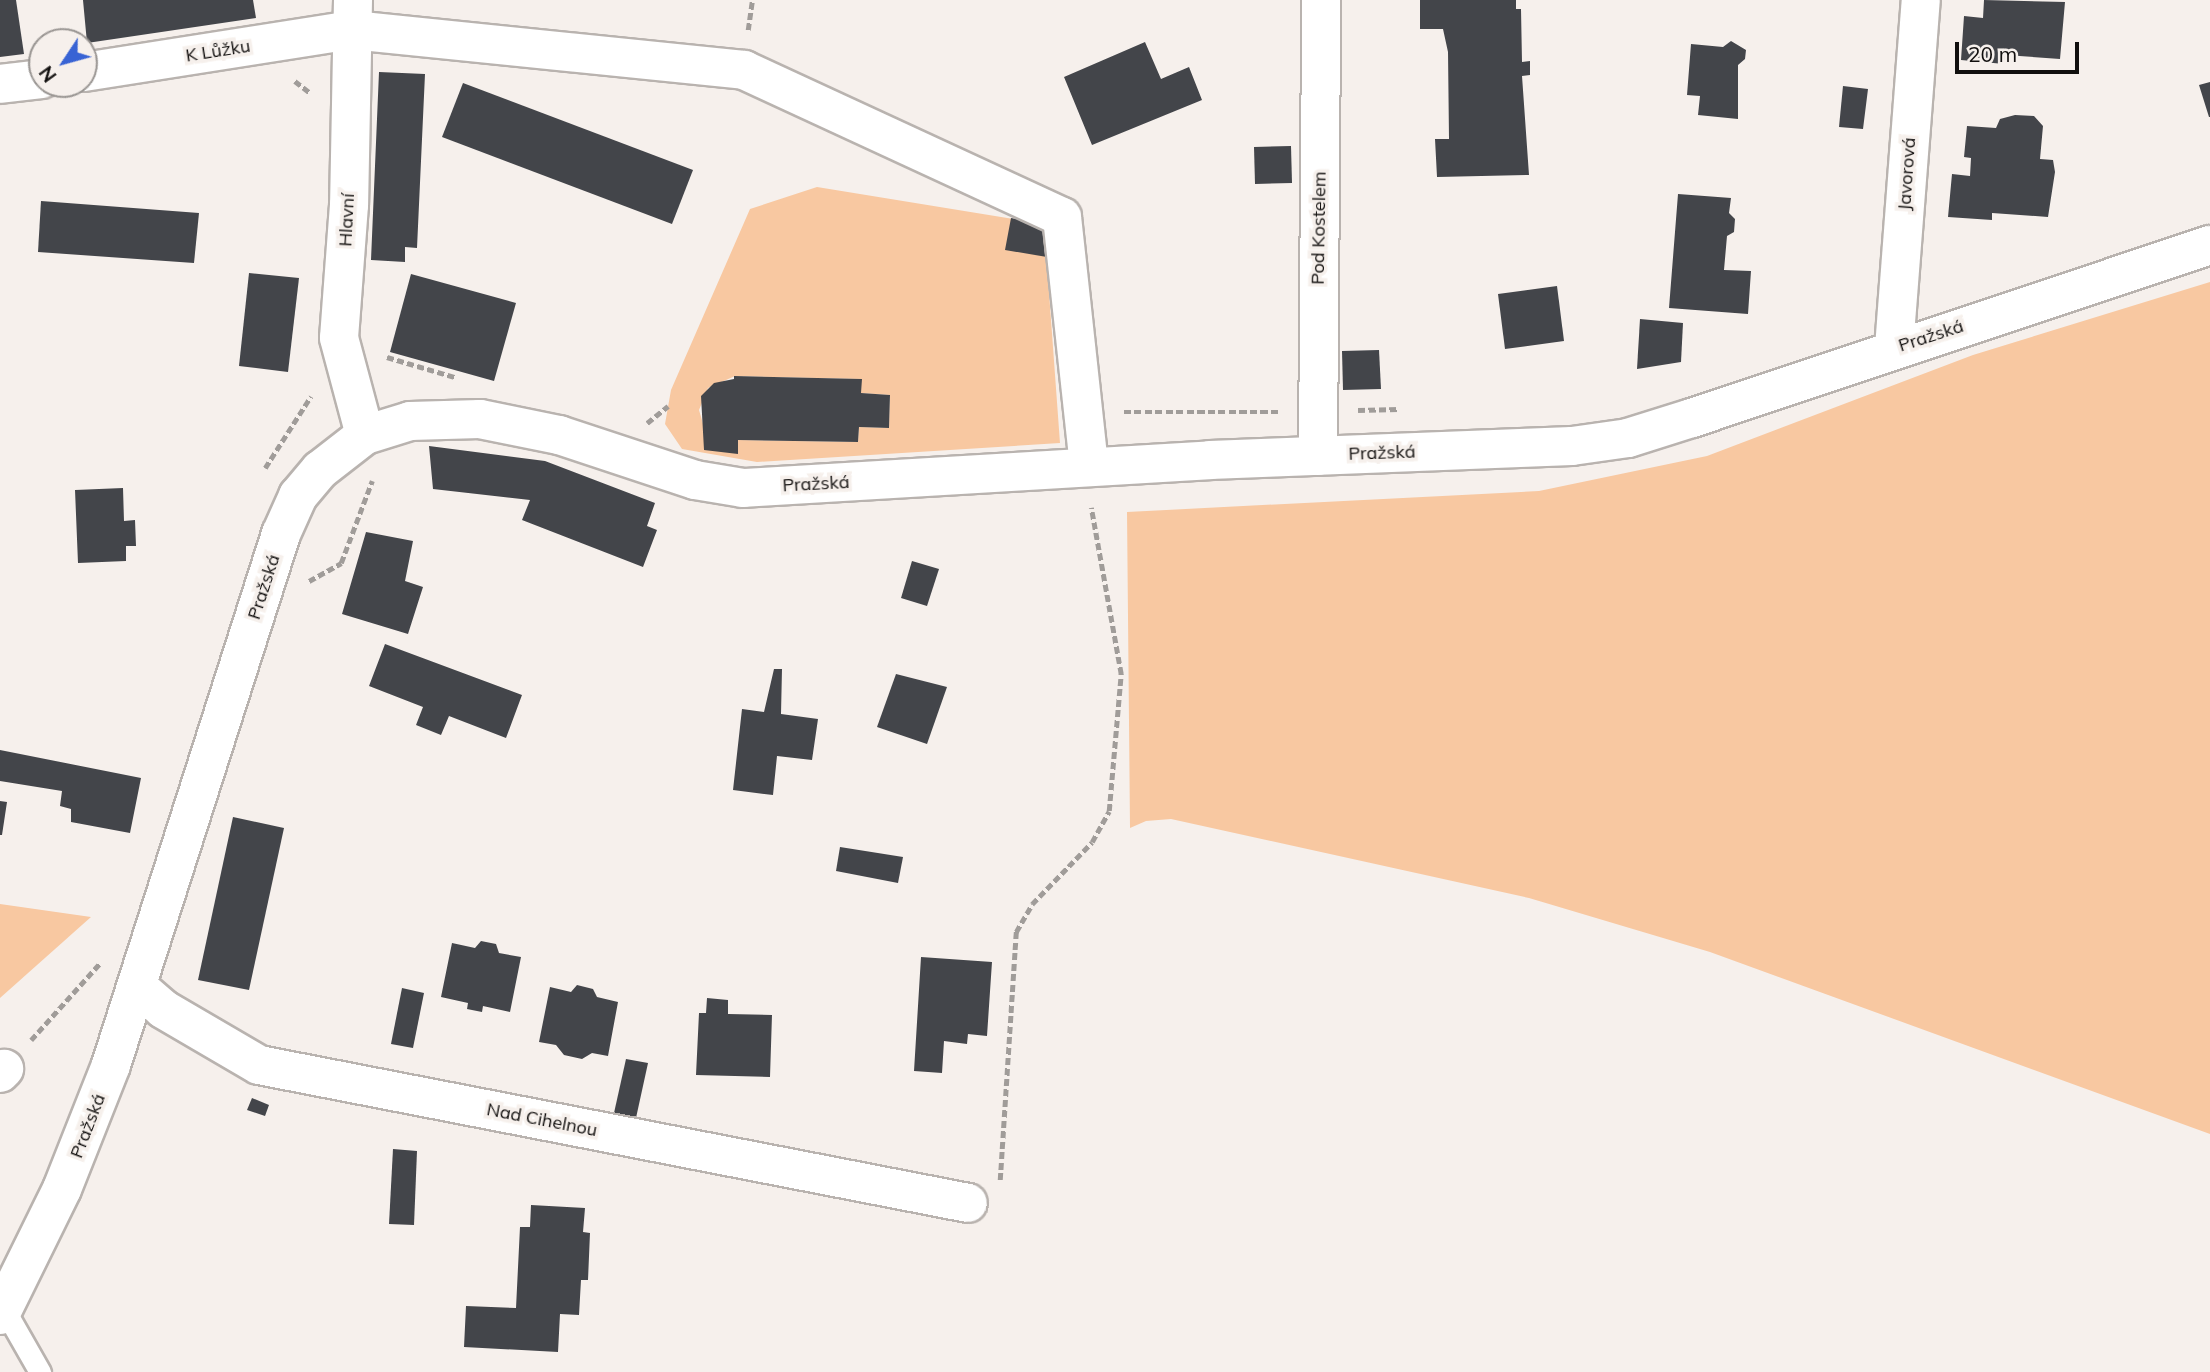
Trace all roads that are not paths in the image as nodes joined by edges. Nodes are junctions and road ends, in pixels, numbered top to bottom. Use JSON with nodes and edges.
{"nodes":[{"id":1,"x":1321,"y":0,"type":"edge"},
{"id":2,"x":1921,"y":0,"type":"edge"},
{"id":3,"x":353,"y":15,"type":"edge"},
{"id":4,"x":98,"y":69,"type":"edge"},
{"id":5,"x":28,"y":80,"type":"edge"},
{"id":6,"x":0,"y":83,"type":"edge"},
{"id":7,"x":2210,"y":245,"type":"edge"},
{"id":8,"x":1894,"y":348,"type":"junction"},
{"id":9,"x":365,"y":435,"type":"junction"},
{"id":10,"x":1318,"y":456,"type":"junction"},
{"id":11,"x":1095,"y":484,"type":"junction"},
{"id":12,"x":138,"y":987,"type":"junction"},
{"id":13,"x":968,"y":1203,"type":"road end"},
{"id":14,"x":2,"y":1312,"type":"edge"},
{"id":15,"x":40,"y":1372,"type":"edge"}],
"edges":[{"from":1,"to":10,"type":"street","name":"Pod Kostelem"},
{"from":2,"to":8,"type":"street","name":"Javorová"},
{"from":3,"to":4,"type":"street","name":"K Lůžku"},
{"from":3,"to":9,"type":"street","name":"Hlavní"},
{"from":3,"to":11,"type":"street","name":"K Lůžku"},
{"from":5,"to":6,"type":"street"},
{"from":7,"to":8,"type":"street","name":"Pražská"},
{"from":8,"to":10,"type":"street","name":"Pražská"},
{"from":9,"to":11,"type":"street","name":"Pražská"},
{"from":9,"to":12,"type":"street","name":"Pražská"},
{"from":10,"to":11,"type":"street","name":"Pražská"},
{"from":12,"to":13,"type":"street","name":"Nad Cihelnou"},
{"from":12,"to":14,"type":"street","name":"Pražská"},
{"from":14,"to":15,"type":"lane"}]}
